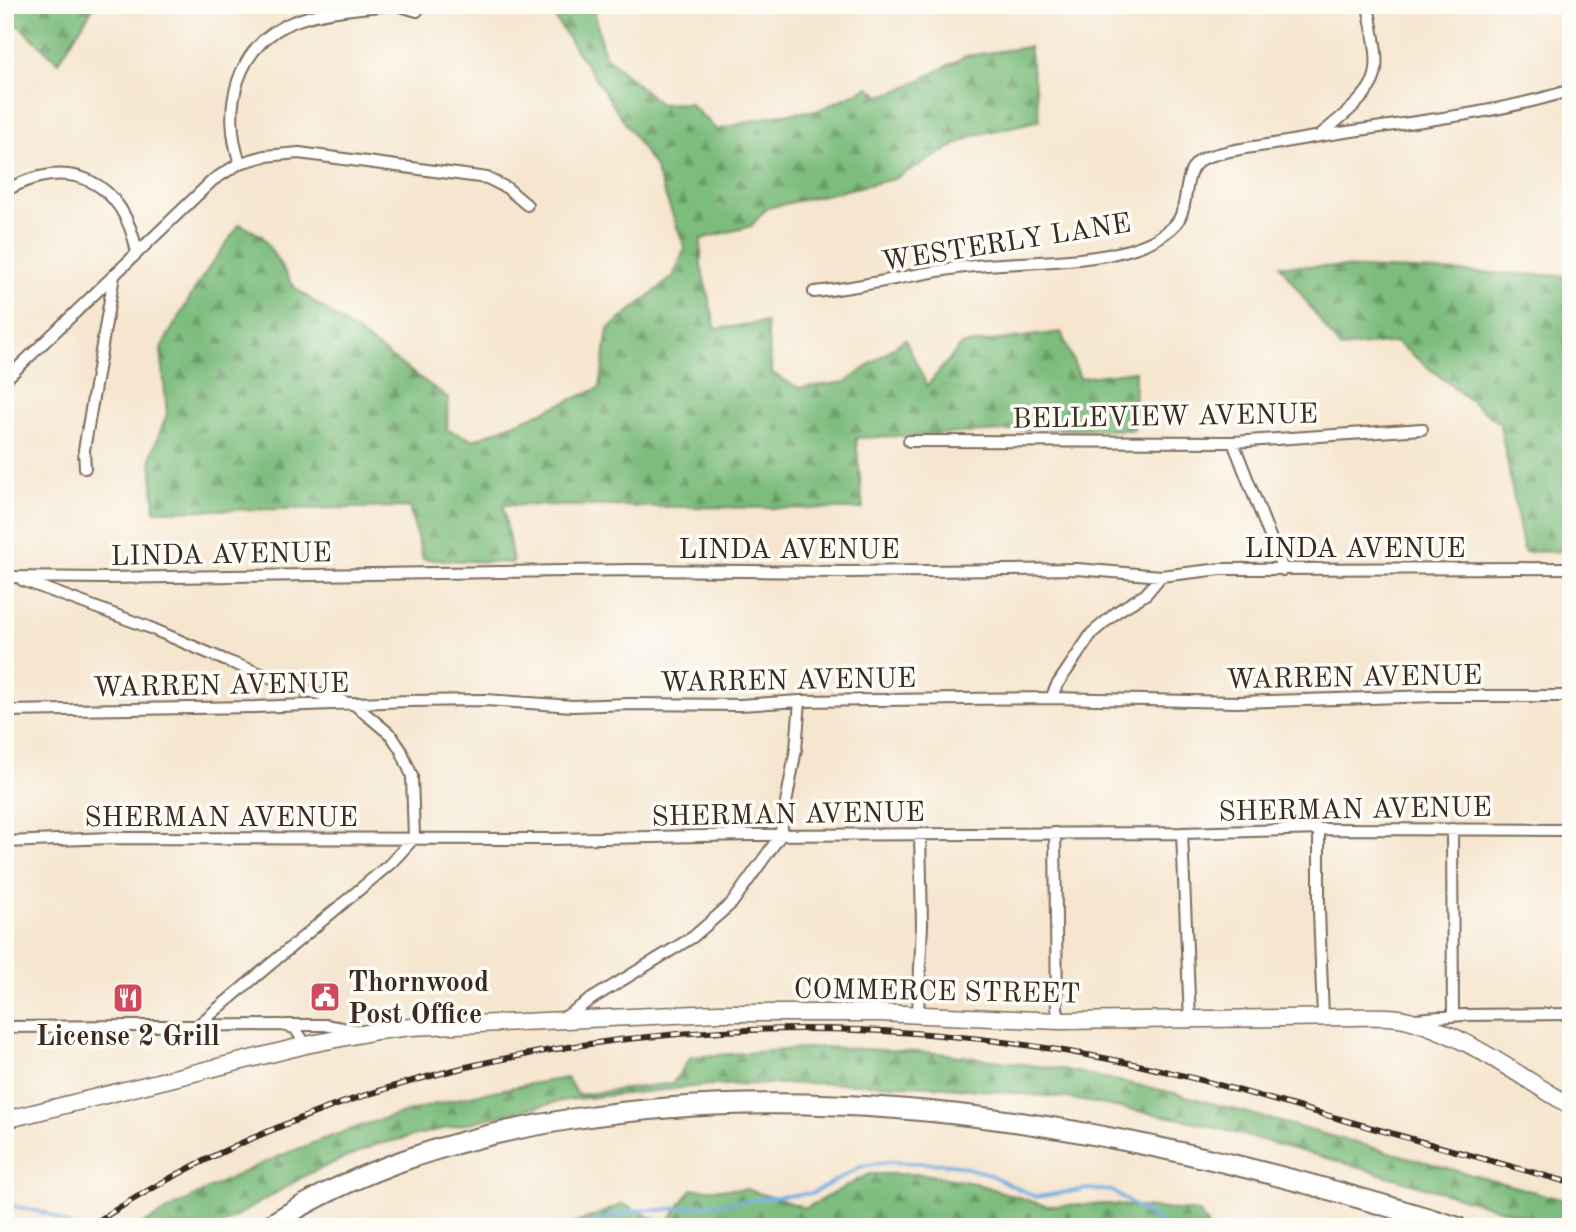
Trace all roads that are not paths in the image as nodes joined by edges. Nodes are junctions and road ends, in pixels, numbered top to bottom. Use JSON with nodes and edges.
{"nodes":[{"id":1,"x":389,"y":5,"type":"edge"},
{"id":2,"x":397,"y":5,"type":"edge"},
{"id":3,"x":1368,"y":5,"type":"edge"},
{"id":4,"x":417,"y":11,"type":"dead end"},
{"id":5,"x":1571,"y":90,"type":"edge"},
{"id":6,"x":1320,"y":135,"type":"junction"},
{"id":7,"x":240,"y":163,"type":"junction"},
{"id":8,"x":5,"y":191,"type":"edge"},
{"id":9,"x":527,"y":205,"type":"dead end"},
{"id":10,"x":137,"y":253,"type":"junction"},
{"id":11,"x":114,"y":276,"type":"junction"},
{"id":12,"x":814,"y":292,"type":"dead end"},
{"id":13,"x":5,"y":380,"type":"edge"},
{"id":14,"x":1422,"y":429,"type":"dead end"},
{"id":15,"x":909,"y":441,"type":"dead end"},
{"id":16,"x":1233,"y":442,"type":"junction"},
{"id":17,"x":85,"y":468,"type":"dead end"},
{"id":18,"x":1571,"y":568,"type":"edge"},
{"id":19,"x":1283,"y":570,"type":"junction"},
{"id":20,"x":1161,"y":576,"type":"junction"},
{"id":21,"x":10,"y":577,"type":"edge"},
{"id":22,"x":1571,"y":696,"type":"edge"},
{"id":23,"x":1051,"y":698,"type":"junction"},
{"id":24,"x":800,"y":701,"type":"junction"},
{"id":25,"x":355,"y":705,"type":"junction"},
{"id":26,"x":5,"y":711,"type":"edge"},
{"id":27,"x":1452,"y":828,"type":"junction"},
{"id":28,"x":1319,"y":829,"type":"junction"},
{"id":29,"x":1571,"y":830,"type":"edge"},
{"id":30,"x":1055,"y":833,"type":"junction"},
{"id":31,"x":1182,"y":833,"type":"junction"},
{"id":32,"x":920,"y":835,"type":"junction"},
{"id":33,"x":780,"y":836,"type":"junction"},
{"id":34,"x":414,"y":838,"type":"junction"},
{"id":35,"x":5,"y":842,"type":"edge"},
{"id":36,"x":918,"y":1014,"type":"junction"},
{"id":37,"x":1571,"y":1014,"type":"edge"},
{"id":38,"x":1453,"y":1015,"type":"junction"},
{"id":39,"x":1322,"y":1017,"type":"junction"},
{"id":40,"x":1190,"y":1020,"type":"junction"},
{"id":41,"x":1410,"y":1020,"type":"junction"},
{"id":42,"x":559,"y":1021,"type":"junction"},
{"id":43,"x":1060,"y":1021,"type":"junction"},
{"id":44,"x":281,"y":1025,"type":"junction"},
{"id":45,"x":197,"y":1026,"type":"junction"},
{"id":46,"x":5,"y":1027,"type":"edge"},
{"id":47,"x":367,"y":1033,"type":"junction"},
{"id":48,"x":306,"y":1045,"type":"junction"},
{"id":49,"x":1571,"y":1106,"type":"edge"},
{"id":50,"x":5,"y":1120,"type":"edge"},
{"id":51,"x":267,"y":1227,"type":"edge"},
{"id":52,"x":292,"y":1227,"type":"edge"},
{"id":53,"x":1411,"y":1227,"type":"edge"},
{"id":54,"x":1457,"y":1227,"type":"edge"}],
"edges":[{"from":1,"to":7,"type":"street"},
{"from":2,"to":4,"type":"street"},
{"from":3,"to":6,"type":"street"},
{"from":5,"to":6,"type":"street","name":"WESTERLY LANE"},
{"from":6,"to":12,"type":"street","name":"WESTERLY LANE"},
{"from":7,"to":9,"type":"street"},
{"from":7,"to":10,"type":"street"},
{"from":8,"to":10,"type":"street"},
{"from":10,"to":11,"type":"street"},
{"from":11,"to":13,"type":"street"},
{"from":11,"to":17,"type":"street"},
{"from":14,"to":16,"type":"street","name":"BELLEVIEW AVENUE"},
{"from":15,"to":16,"type":"street","name":"BELLEVIEW AVENUE"},
{"from":16,"to":19,"type":"street"},
{"from":18,"to":19,"type":"street","name":"LINDA AVENUE"},
{"from":19,"to":20,"type":"street","name":"LINDA AVENUE"},
{"from":20,"to":21,"type":"street","name":"LINDA AVENUE"},
{"from":20,"to":23,"type":"street"},
{"from":21,"to":25,"type":"street"},
{"from":22,"to":23,"type":"street","name":"WARREN AVENUE"},
{"from":23,"to":24,"type":"street","name":"WARREN AVENUE"},
{"from":24,"to":25,"type":"street","name":"WARREN AVENUE"},
{"from":24,"to":33,"type":"street"},
{"from":25,"to":26,"type":"street","name":"WARREN AVENUE"},
{"from":25,"to":34,"type":"street"},
{"from":27,"to":28,"type":"street","name":"SHERMAN AVENUE"},
{"from":27,"to":29,"type":"street","name":"SHERMAN AVENUE"},
{"from":27,"to":38,"type":"street"},
{"from":28,"to":31,"type":"street","name":"SHERMAN AVENUE"},
{"from":28,"to":39,"type":"street"},
{"from":30,"to":31,"type":"street","name":"SHERMAN AVENUE"},
{"from":30,"to":32,"type":"street","name":"SHERMAN AVENUE"},
{"from":30,"to":43,"type":"street"},
{"from":31,"to":40,"type":"street"},
{"from":32,"to":33,"type":"street","name":"SHERMAN AVENUE"},
{"from":32,"to":36,"type":"street"},
{"from":33,"to":34,"type":"street","name":"SHERMAN AVENUE"},
{"from":33,"to":42,"type":"street"},
{"from":34,"to":35,"type":"street","name":"SHERMAN AVENUE"},
{"from":34,"to":45,"type":"street"},
{"from":36,"to":42,"type":"main road","name":"COMMERCE STREET"},
{"from":36,"to":43,"type":"main road","name":"COMMERCE STREET"},
{"from":37,"to":38,"type":"street"},
{"from":38,"to":41,"type":"street"},
{"from":39,"to":40,"type":"main road","name":"COMMERCE STREET"},
{"from":39,"to":41,"type":"main road","name":"COMMERCE STREET"},
{"from":40,"to":43,"type":"main road","name":"COMMERCE STREET"},
{"from":41,"to":49,"type":"main road","name":"COMMERCE STREET"},
{"from":42,"to":47,"type":"main road","name":"COMMERCE STREET"},
{"from":44,"to":45,"type":"street","name":"COMMERCE STREET"},
{"from":44,"to":47,"type":"street","name":"COMMERCE STREET"},
{"from":44,"to":48,"type":"street"},
{"from":45,"to":46,"type":"street","name":"COMMERCE STREET"},
{"from":47,"to":48,"type":"main road"},
{"from":48,"to":50,"type":"main road"},
{"from":51,"to":54,"type":"highway"},
{"from":52,"to":53,"type":"highway"}]}
